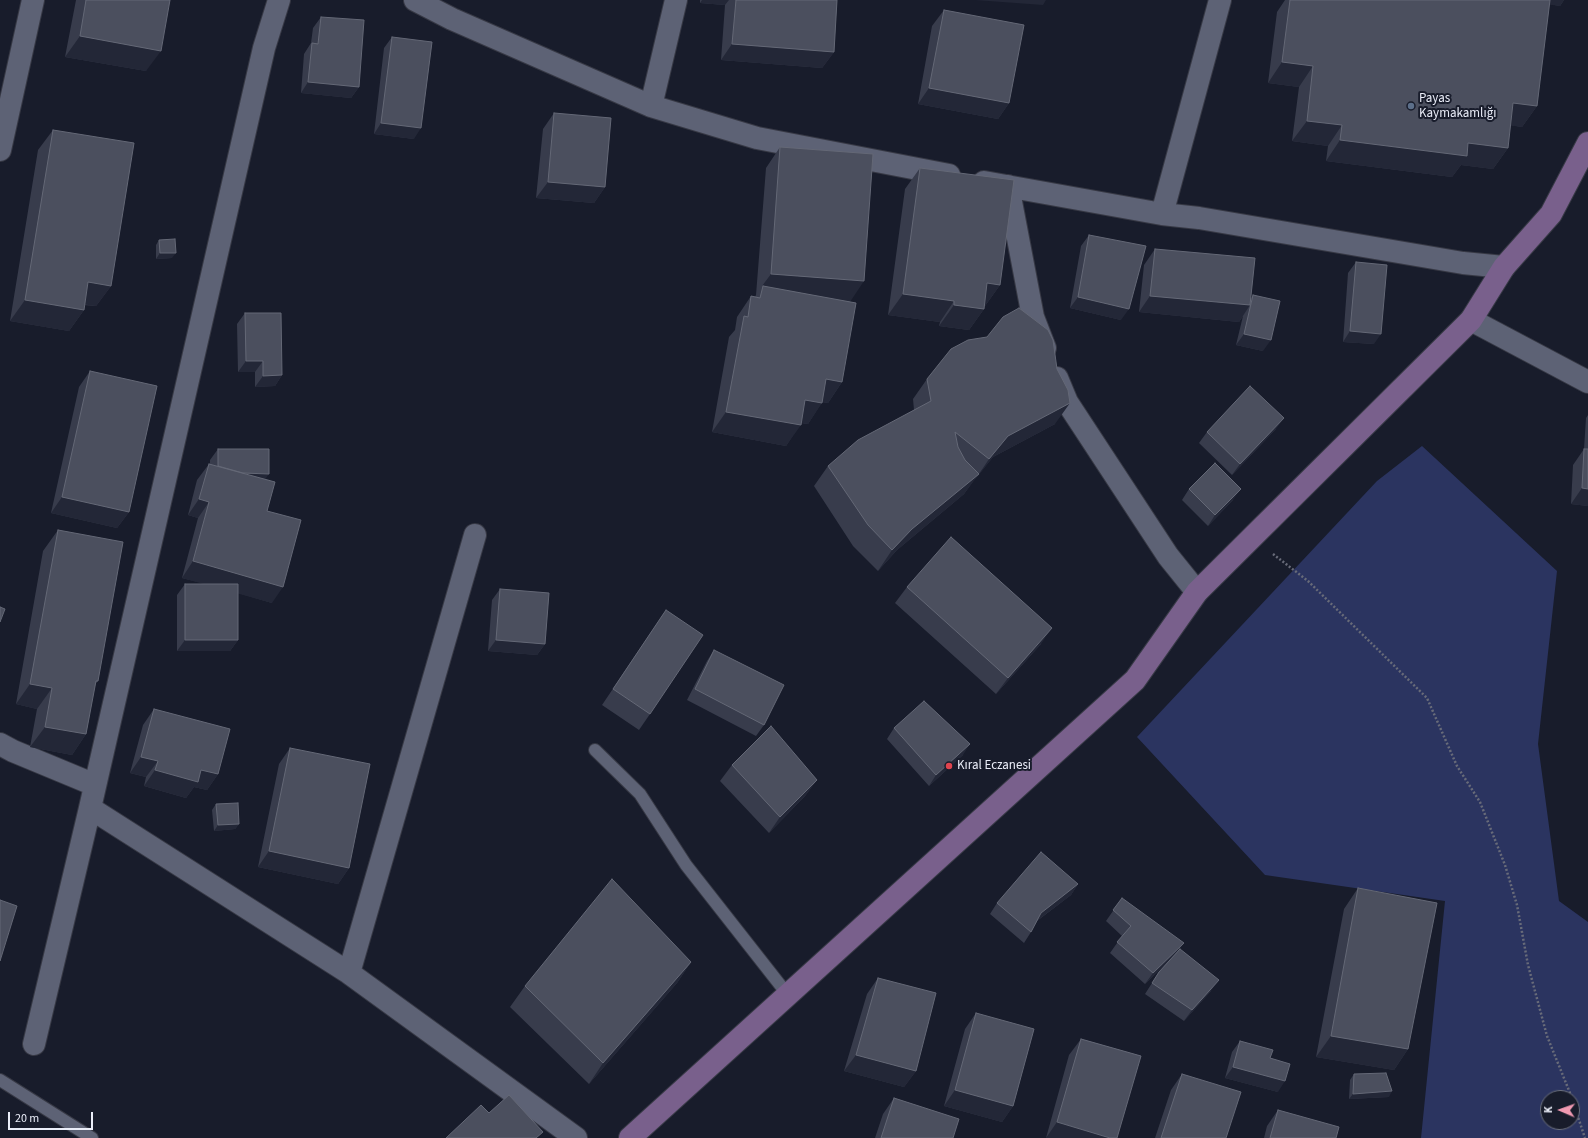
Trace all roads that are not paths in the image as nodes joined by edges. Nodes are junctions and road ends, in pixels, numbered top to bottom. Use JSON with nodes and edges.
{"nodes":[{"id":1,"x":33,"y":0,"type":"edge"},
{"id":2,"x":279,"y":0,"type":"edge"},
{"id":3,"x":415,"y":0,"type":"edge"},
{"id":4,"x":676,"y":0,"type":"edge"},
{"id":5,"x":1220,"y":0,"type":"edge"},
{"id":6,"x":651,"y":106,"type":"junction"},
{"id":7,"x":1588,"y":143,"type":"edge"},
{"id":8,"x":0,"y":150,"type":"edge"},
{"id":9,"x":1008,"y":186,"type":"junction"},
{"id":10,"x":1162,"y":214,"type":"junction"},
{"id":11,"x":1504,"y":267,"type":"junction"},
{"id":12,"x":1471,"y":320,"type":"junction"},
{"id":13,"x":1588,"y":382,"type":"edge"},
{"id":14,"x":474,"y":535,"type":"dead end"},
{"id":15,"x":1197,"y":592,"type":"junction"},
{"id":16,"x":0,"y":744,"type":"edge"},
{"id":17,"x":594,"y":750,"type":"dead end"},
{"id":18,"x":95,"y":786,"type":"junction"},
{"id":19,"x":90,"y":808,"type":"junction"},
{"id":20,"x":349,"y":973,"type":"junction"},
{"id":21,"x":788,"y":995,"type":"junction"},
{"id":22,"x":34,"y":1044,"type":"dead end"},
{"id":23,"x":0,"y":1080,"type":"edge"},
{"id":24,"x":92,"y":1138,"type":"edge"},
{"id":25,"x":576,"y":1138,"type":"edge"},
{"id":26,"x":630,"y":1138,"type":"edge"}],
"edges":[{"from":1,"to":8,"type":"street"},
{"from":2,"to":18,"type":"street"},
{"from":3,"to":6,"type":"street"},
{"from":4,"to":6,"type":"street"},
{"from":5,"to":10,"type":"street"},
{"from":6,"to":9,"type":"street"},
{"from":7,"to":11,"type":"street"},
{"from":9,"to":10,"type":"street"},
{"from":9,"to":15,"type":"street"},
{"from":10,"to":11,"type":"street"},
{"from":11,"to":12,"type":"street"},
{"from":12,"to":13,"type":"street"},
{"from":12,"to":15,"type":"street"},
{"from":14,"to":20,"type":"street"},
{"from":15,"to":21,"type":"street"},
{"from":16,"to":18,"type":"street"},
{"from":17,"to":21,"type":"lane"},
{"from":18,"to":19,"type":"street"},
{"from":19,"to":20,"type":"street"},
{"from":19,"to":22,"type":"street"},
{"from":20,"to":25,"type":"street"},
{"from":21,"to":26,"type":"street"},
{"from":23,"to":24,"type":"lane"}]}
